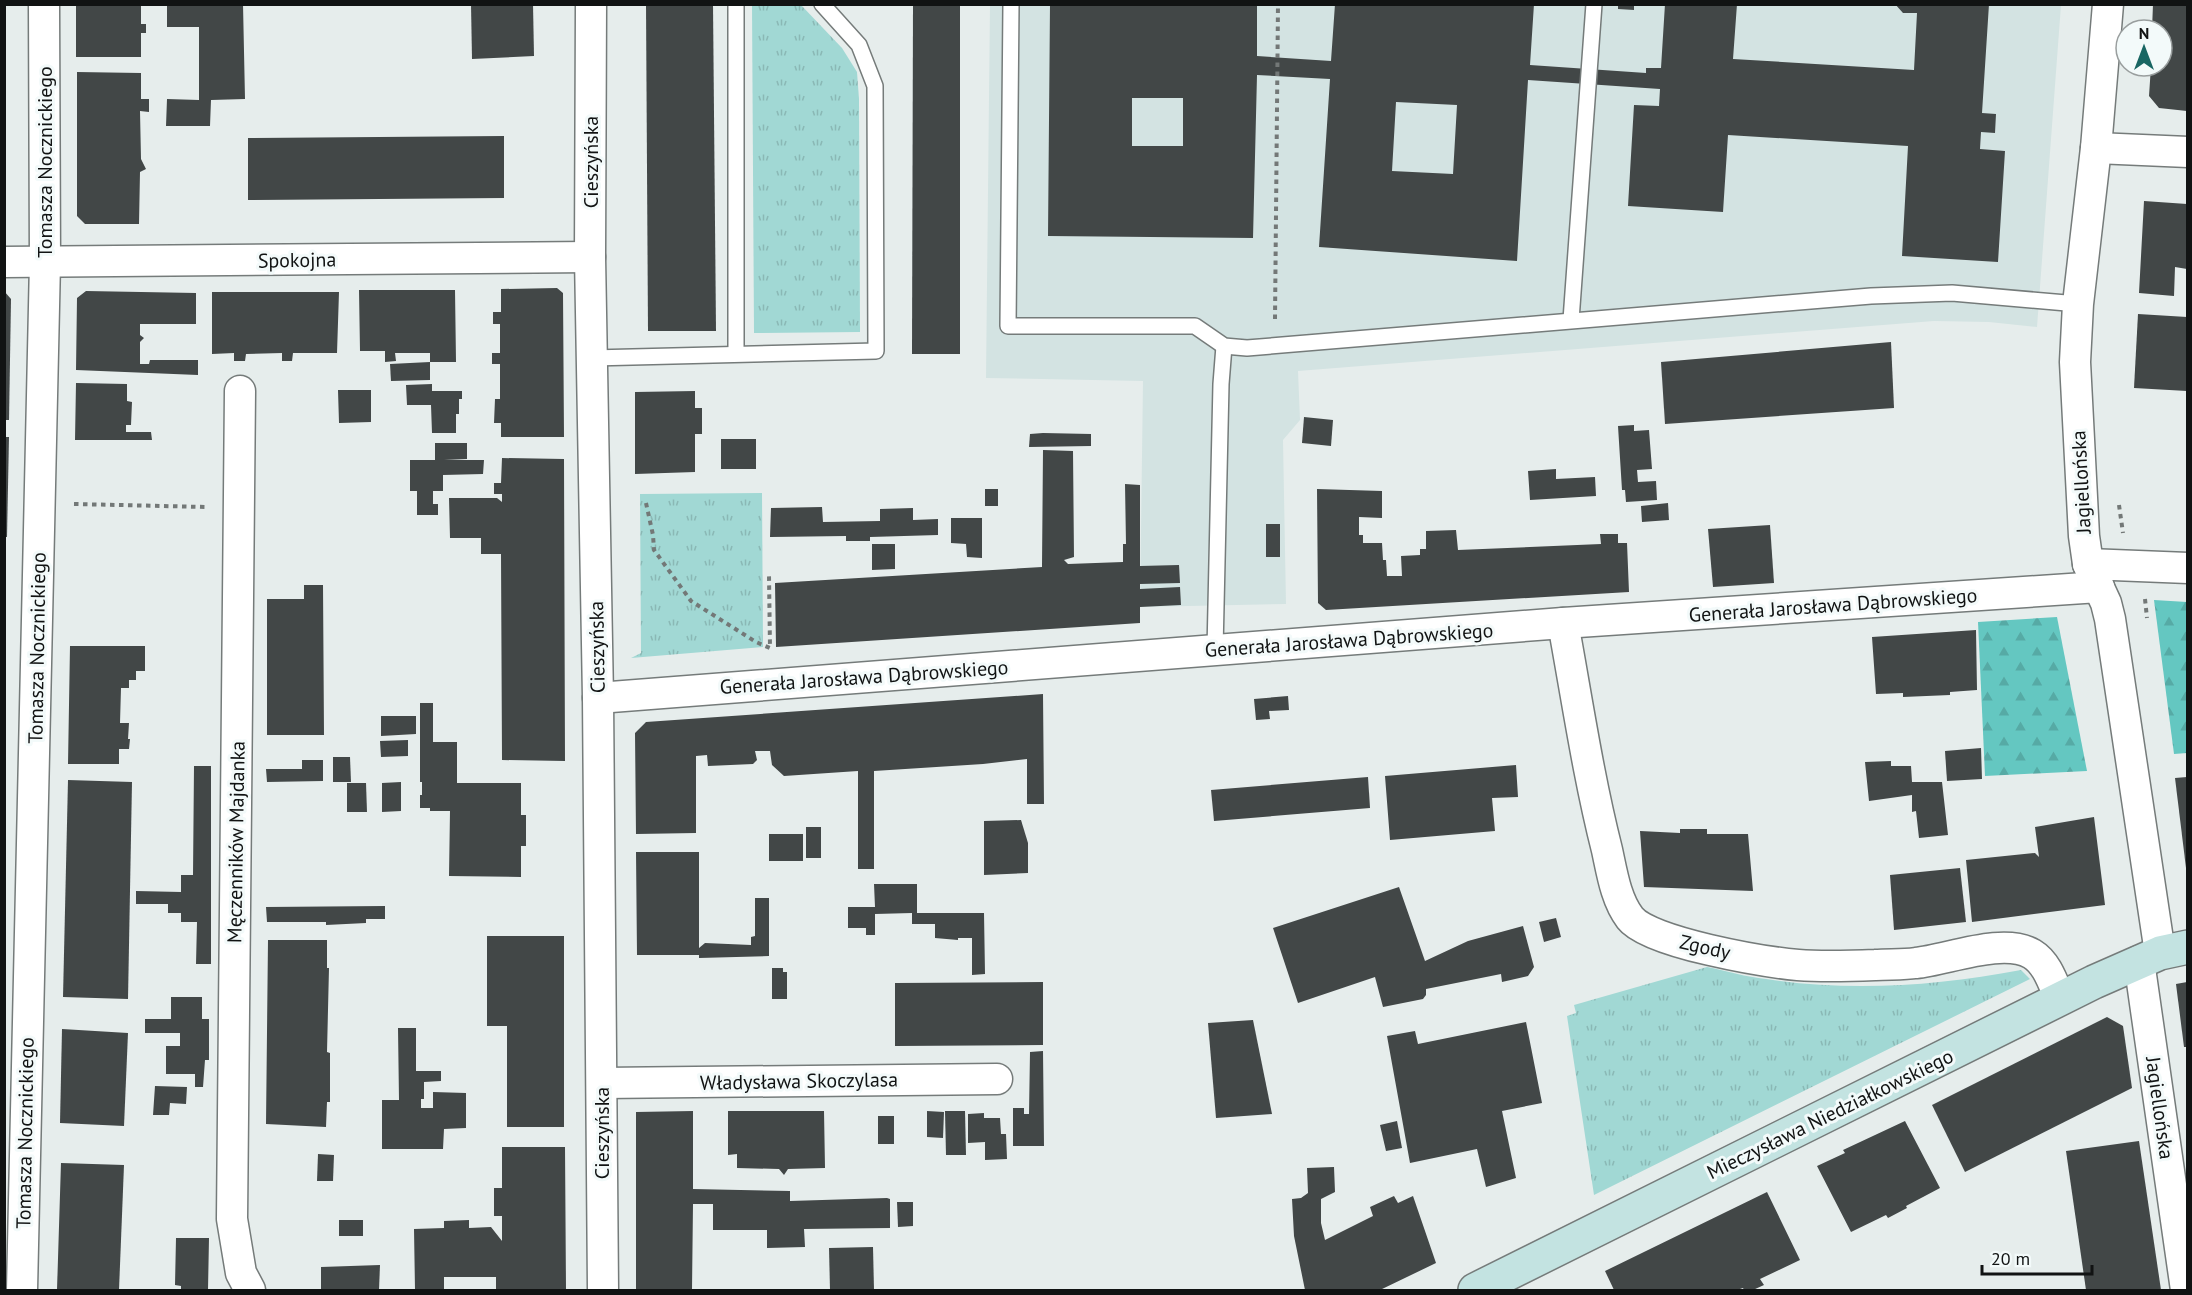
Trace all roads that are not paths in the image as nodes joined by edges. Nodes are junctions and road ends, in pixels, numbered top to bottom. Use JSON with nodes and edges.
{"nodes":[{"id":1,"x":44,"y":4,"type":"edge"},
{"id":2,"x":591,"y":4,"type":"edge"},
{"id":3,"x":736,"y":4,"type":"edge"},
{"id":4,"x":822,"y":4,"type":"edge"},
{"id":5,"x":1011,"y":4,"type":"edge"},
{"id":6,"x":1594,"y":4,"type":"edge"},
{"id":7,"x":2108,"y":4,"type":"edge"},
{"id":8,"x":2096,"y":148,"type":"junction"},
{"id":9,"x":2187,"y":152,"type":"edge"},
{"id":10,"x":590,"y":257,"type":"junction"},
{"id":11,"x":4,"y":262,"type":"edge"},
{"id":12,"x":45,"y":262,"type":"junction"},
{"id":13,"x":2079,"y":304,"type":"junction"},
{"id":14,"x":1571,"y":320,"type":"junction"},
{"id":15,"x":1224,"y":346,"type":"junction"},
{"id":16,"x":736,"y":353,"type":"junction"},
{"id":17,"x":592,"y":357,"type":"junction"},
{"id":18,"x":240,"y":391,"type":"dead end"},
{"id":19,"x":2187,"y":568,"type":"edge"},
{"id":20,"x":2094,"y":576,"type":"junction"},
{"id":21,"x":1563,"y":623,"type":"junction"},
{"id":22,"x":1215,"y":650,"type":"junction"},
{"id":23,"x":598,"y":698,"type":"junction"},
{"id":24,"x":2162,"y":954,"type":"edge"},
{"id":25,"x":2060,"y":999,"type":"junction"},
{"id":26,"x":997,"y":1079,"type":"dead end"},
{"id":27,"x":602,"y":1083,"type":"junction"},
{"id":28,"x":22,"y":1290,"type":"edge"},
{"id":29,"x":250,"y":1290,"type":"edge"},
{"id":30,"x":603,"y":1290,"type":"edge"},
{"id":31,"x":1475,"y":1290,"type":"edge"},
{"id":32,"x":2186,"y":1290,"type":"edge"}],
"edges":[{"from":1,"to":12,"type":"street","name":"Tomasza Nocznickiego"},
{"from":2,"to":10,"type":"street","name":"Cieszyńska"},
{"from":3,"to":16,"type":"lane"},
{"from":4,"to":16,"type":"lane"},
{"from":5,"to":15,"type":"lane"},
{"from":6,"to":14,"type":"lane"},
{"from":7,"to":8,"type":"street","name":"Jagiellońska"},
{"from":8,"to":9,"type":"street"},
{"from":8,"to":13,"type":"street","name":"Jagiellońska"},
{"from":10,"to":12,"type":"street","name":"Spokojna"},
{"from":10,"to":17,"type":"street","name":"Cieszyńska"},
{"from":11,"to":12,"type":"street","name":"Spokojna"},
{"from":12,"to":28,"type":"street","name":"Tomasza Nocznickiego"},
{"from":13,"to":14,"type":"lane"},
{"from":13,"to":20,"type":"street","name":"Jagiellońska"},
{"from":14,"to":15,"type":"lane"},
{"from":15,"to":22,"type":"lane"},
{"from":16,"to":17,"type":"lane"},
{"from":17,"to":23,"type":"street","name":"Cieszyńska"},
{"from":18,"to":29,"type":"street","name":"Męczenników Majdanka"},
{"from":19,"to":20,"type":"street","name":"Generała Jarosława Dąbrowskiego"},
{"from":20,"to":21,"type":"street","name":"Generała Jarosława Dąbrowskiego"},
{"from":20,"to":24,"type":"street","name":"Jagiellońska"},
{"from":21,"to":22,"type":"street","name":"Generała Jarosława Dąbrowskiego"},
{"from":21,"to":25,"type":"street","name":"Zgody"},
{"from":22,"to":23,"type":"street","name":"Generała Jarosława Dąbrowskiego"},
{"from":23,"to":27,"type":"street","name":"Cieszyńska"},
{"from":24,"to":25,"type":"street","name":"Mieczysława Niedziałkowskiego"},
{"from":24,"to":32,"type":"street","name":"Jagiellońska"},
{"from":25,"to":31,"type":"street","name":"Mieczysława Niedziałkowskiego"},
{"from":26,"to":27,"type":"street","name":"Władysława Skoczylasa"},
{"from":27,"to":30,"type":"street","name":"Cieszyńska"}]}
